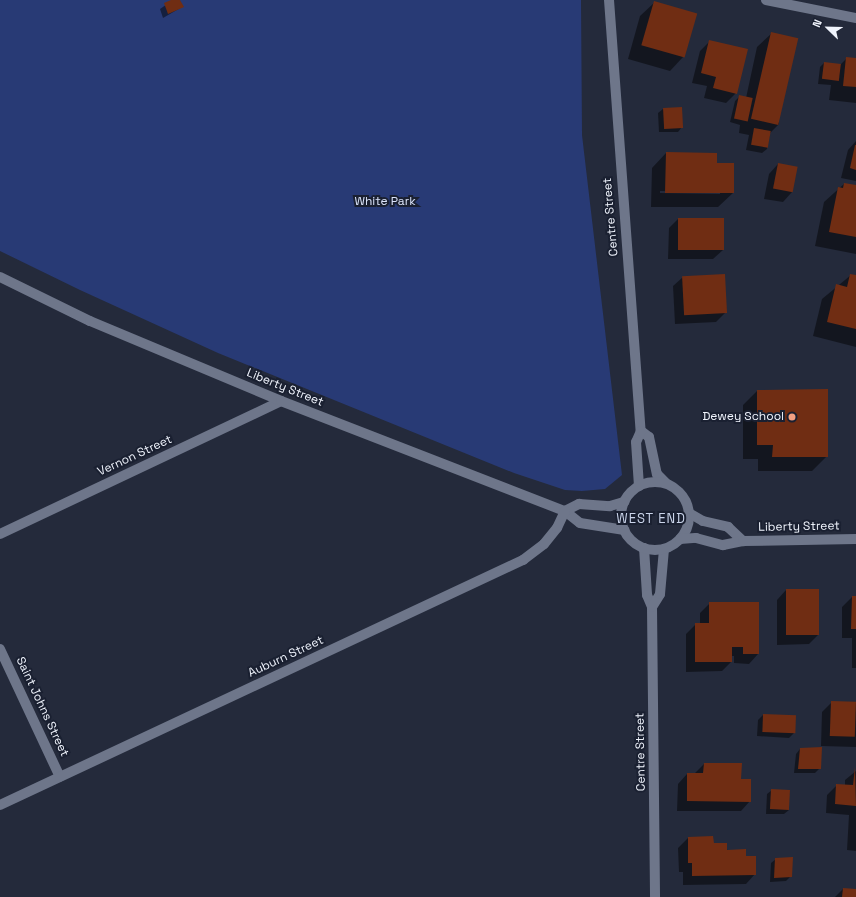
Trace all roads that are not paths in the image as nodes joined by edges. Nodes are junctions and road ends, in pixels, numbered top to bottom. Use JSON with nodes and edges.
{"nodes":[{"id":1,"x":609,"y":0,"type":"edge"},
{"id":2,"x":766,"y":0,"type":"edge"},
{"id":3,"x":856,"y":18,"type":"edge"},
{"id":4,"x":0,"y":277,"type":"edge"},
{"id":5,"x":281,"y":401,"type":"junction"},
{"id":6,"x":641,"y":431,"type":"junction"},
{"id":7,"x":666,"y":483,"type":"junction"},
{"id":8,"x":639,"y":486,"type":"junction"},
{"id":9,"x":624,"y":502,"type":"junction"},
{"id":10,"x":565,"y":511,"type":"junction"},
{"id":11,"x":689,"y":513,"type":"junction"},
{"id":12,"x":624,"y":530,"type":"junction"},
{"id":13,"x":0,"y":534,"type":"edge"},
{"id":14,"x":680,"y":539,"type":"junction"},
{"id":15,"x":856,"y":539,"type":"edge"},
{"id":16,"x":743,"y":541,"type":"junction"},
{"id":17,"x":644,"y":548,"type":"junction"},
{"id":18,"x":664,"y":549,"type":"junction"},
{"id":19,"x":652,"y":607,"type":"junction"},
{"id":20,"x":0,"y":649,"type":"edge"},
{"id":21,"x":60,"y":777,"type":"junction"},
{"id":22,"x":0,"y":805,"type":"edge"},
{"id":23,"x":655,"y":897,"type":"edge"}],
"edges":[{"from":1,"to":6,"type":"street","name":"Centre Street"},
{"from":2,"to":3,"type":"street"},
{"from":4,"to":5,"type":"street","name":"Liberty Street"},
{"from":5,"to":10,"type":"street","name":"Liberty Street"},
{"from":5,"to":13,"type":"street","name":"Vernon Street"},
{"from":6,"to":7,"type":"street","name":"Centre Street"},
{"from":6,"to":8,"type":"street","name":"Centre Street"},
{"from":7,"to":8,"type":"street"},
{"from":7,"to":11,"type":"street"},
{"from":8,"to":9,"type":"street"},
{"from":9,"to":10,"type":"street"},
{"from":9,"to":12,"type":"street"},
{"from":10,"to":12,"type":"street","name":"Liberty Street"},
{"from":10,"to":21,"type":"street","name":"Auburn Street"},
{"from":11,"to":14,"type":"street"},
{"from":11,"to":16,"type":"street","name":"Liberty Street"},
{"from":12,"to":17,"type":"street"},
{"from":14,"to":16,"type":"street","name":"Liberty Street"},
{"from":14,"to":18,"type":"street"},
{"from":15,"to":16,"type":"street","name":"Liberty Street"},
{"from":17,"to":18,"type":"street"},
{"from":17,"to":19,"type":"street","name":"Centre Street"},
{"from":18,"to":19,"type":"street","name":"Centre Street"},
{"from":19,"to":23,"type":"street","name":"Centre Street"},
{"from":20,"to":21,"type":"street","name":"Saint Johns Street"},
{"from":21,"to":22,"type":"street","name":"Auburn Street"}]}
